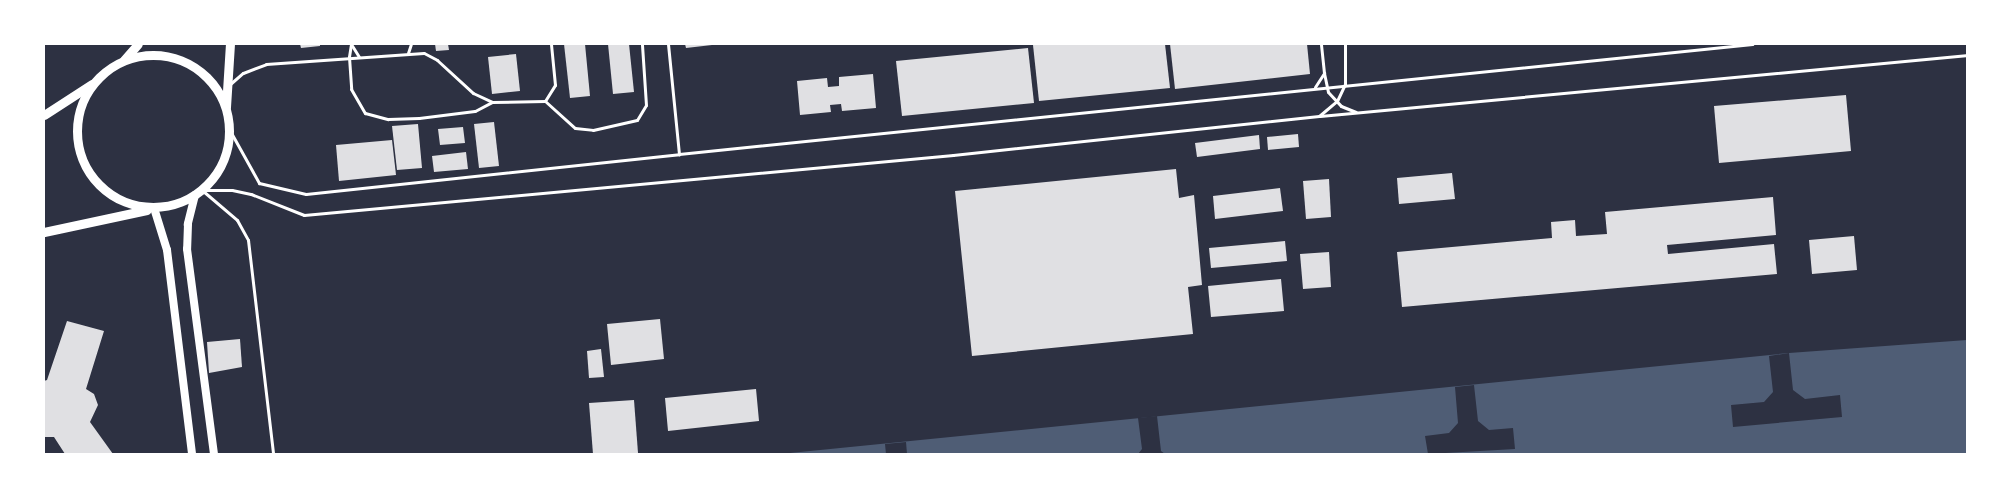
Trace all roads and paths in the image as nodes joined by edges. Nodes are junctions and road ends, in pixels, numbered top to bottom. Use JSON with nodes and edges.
{"nodes":[{"id":1,"x":138,"y":44,"type":"edge"},
{"id":2,"x":230,"y":44,"type":"edge"},
{"id":3,"x":351,"y":44,"type":"edge"},
{"id":4,"x":411,"y":44,"type":"edge"},
{"id":5,"x":551,"y":44,"type":"edge"},
{"id":6,"x":642,"y":44,"type":"edge"},
{"id":7,"x":668,"y":44,"type":"edge"},
{"id":8,"x":1321,"y":44,"type":"edge"},
{"id":9,"x":1345,"y":44,"type":"edge"},
{"id":10,"x":1752,"y":44,"type":"edge"},
{"id":11,"x":408,"y":53,"type":"junction"},
{"id":12,"x":1968,"y":54,"type":"edge"},
{"id":13,"x":349,"y":57,"type":"junction"},
{"id":14,"x":359,"y":57,"type":"junction"},
{"id":15,"x":124,"y":60,"type":"junction"},
{"id":16,"x":1324,"y":73,"type":"junction"},
{"id":17,"x":94,"y":82,"type":"junction"},
{"id":18,"x":1345,"y":84,"type":"junction"},
{"id":19,"x":1327,"y":85,"type":"junction"},
{"id":20,"x":1315,"y":87,"type":"junction"},
{"id":21,"x":225,"y":88,"type":"junction"},
{"id":22,"x":545,"y":101,"type":"junction"},
{"id":23,"x":1337,"y":101,"type":"junction"},
{"id":24,"x":492,"y":102,"type":"junction"},
{"id":25,"x":226,"y":109,"type":"junction"},
{"id":26,"x":1359,"y":113,"type":"junction"},
{"id":27,"x":44,"y":115,"type":"edge"},
{"id":28,"x":1319,"y":116,"type":"junction"},
{"id":29,"x":229,"y":129,"type":"junction"},
{"id":30,"x":679,"y":154,"type":"junction"},
{"id":31,"x":198,"y":193,"type":"junction"},
{"id":32,"x":154,"y":208,"type":"junction"},
{"id":33,"x":44,"y":232,"type":"edge"},
{"id":34,"x":191,"y":454,"type":"edge"},
{"id":35,"x":214,"y":454,"type":"edge"},
{"id":36,"x":273,"y":454,"type":"edge"}],
"edges":[{"from":1,"to":15,"type":"highway"},
{"from":2,"to":21,"type":"highway"},
{"from":3,"to":13,"type":"lane"},
{"from":3,"to":14,"type":"lane"},
{"from":4,"to":11,"type":"lane"},
{"from":5,"to":22,"type":"lane"},
{"from":6,"to":22,"type":"lane"},
{"from":7,"to":30,"type":"lane"},
{"from":8,"to":16,"type":"lane"},
{"from":9,"to":18,"type":"lane"},
{"from":10,"to":18,"type":"lane"},
{"from":11,"to":14,"type":"lane"},
{"from":11,"to":24,"type":"lane"},
{"from":12,"to":26,"type":"lane"},
{"from":13,"to":14,"type":"lane"},
{"from":13,"to":21,"type":"lane"},
{"from":13,"to":24,"type":"lane"},
{"from":15,"to":17,"type":"highway"},
{"from":15,"to":25,"type":"highway"},
{"from":16,"to":19,"type":"lane"},
{"from":16,"to":20,"type":"lane"},
{"from":17,"to":27,"type":"highway"},
{"from":17,"to":32,"type":"highway"},
{"from":18,"to":19,"type":"lane"},
{"from":18,"to":23,"type":"lane"},
{"from":19,"to":20,"type":"lane"},
{"from":19,"to":23,"type":"lane"},
{"from":20,"to":30,"type":"lane"},
{"from":21,"to":25,"type":"highway"},
{"from":22,"to":24,"type":"lane"},
{"from":23,"to":26,"type":"lane"},
{"from":23,"to":28,"type":"lane"},
{"from":25,"to":29,"type":"highway"},
{"from":26,"to":28,"type":"lane"},
{"from":28,"to":31,"type":"lane"},
{"from":29,"to":30,"type":"lane"},
{"from":29,"to":31,"type":"highway"},
{"from":31,"to":32,"type":"highway"},
{"from":31,"to":35,"type":"street"},
{"from":31,"to":36,"type":"lane"},
{"from":32,"to":33,"type":"highway"},
{"from":32,"to":34,"type":"street"}]}
